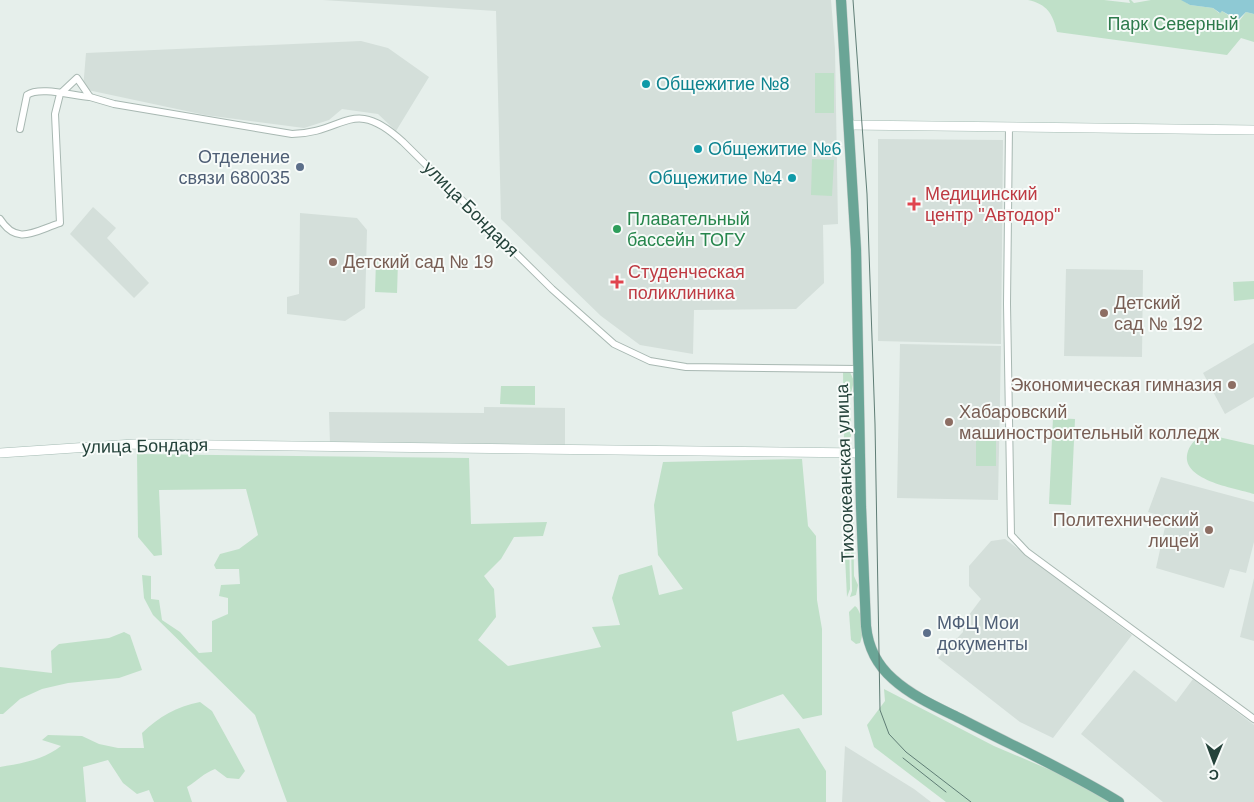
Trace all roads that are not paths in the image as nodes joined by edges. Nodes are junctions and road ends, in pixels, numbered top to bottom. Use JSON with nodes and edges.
{"nodes":[{"id":1,"x":841,"y":0,"type":"edge"},
{"id":2,"x":60,"y":94,"type":"junction"},
{"id":3,"x":90,"y":97,"type":"junction"},
{"id":4,"x":849,"y":125,"type":"junction"},
{"id":5,"x":1009,"y":127,"type":"junction"},
{"id":6,"x":20,"y":129,"type":"dead end"},
{"id":7,"x":1254,"y":130,"type":"edge"},
{"id":8,"x":0,"y":219,"type":"edge"},
{"id":9,"x":858,"y":369,"type":"junction"},
{"id":10,"x":0,"y":453,"type":"edge"},
{"id":11,"x":860,"y":453,"type":"junction"},
{"id":12,"x":1254,"y":719,"type":"edge"},
{"id":13,"x":1119,"y":802,"type":"edge"}],
"edges":[{"from":1,"to":4,"type":"main road","name":"Тихоокеанская улица"},
{"from":2,"to":3,"type":"street","name":"улица Бондаря"},
{"from":2,"to":3,"type":"street"},
{"from":2,"to":6,"type":"street","name":"улица Бондаря"},
{"from":2,"to":8,"type":"street"},
{"from":3,"to":9,"type":"street","name":"улица Бондаря"},
{"from":4,"to":5,"type":"main road"},
{"from":4,"to":9,"type":"main road","name":"Тихоокеанская улица"},
{"from":5,"to":7,"type":"main road"},
{"from":5,"to":12,"type":"street"},
{"from":9,"to":11,"type":"main road","name":"Тихоокеанская улица"},
{"from":10,"to":11,"type":"main road","name":"улица Бондаря"},
{"from":11,"to":13,"type":"main road","name":"Тихоокеанская улица"}]}
